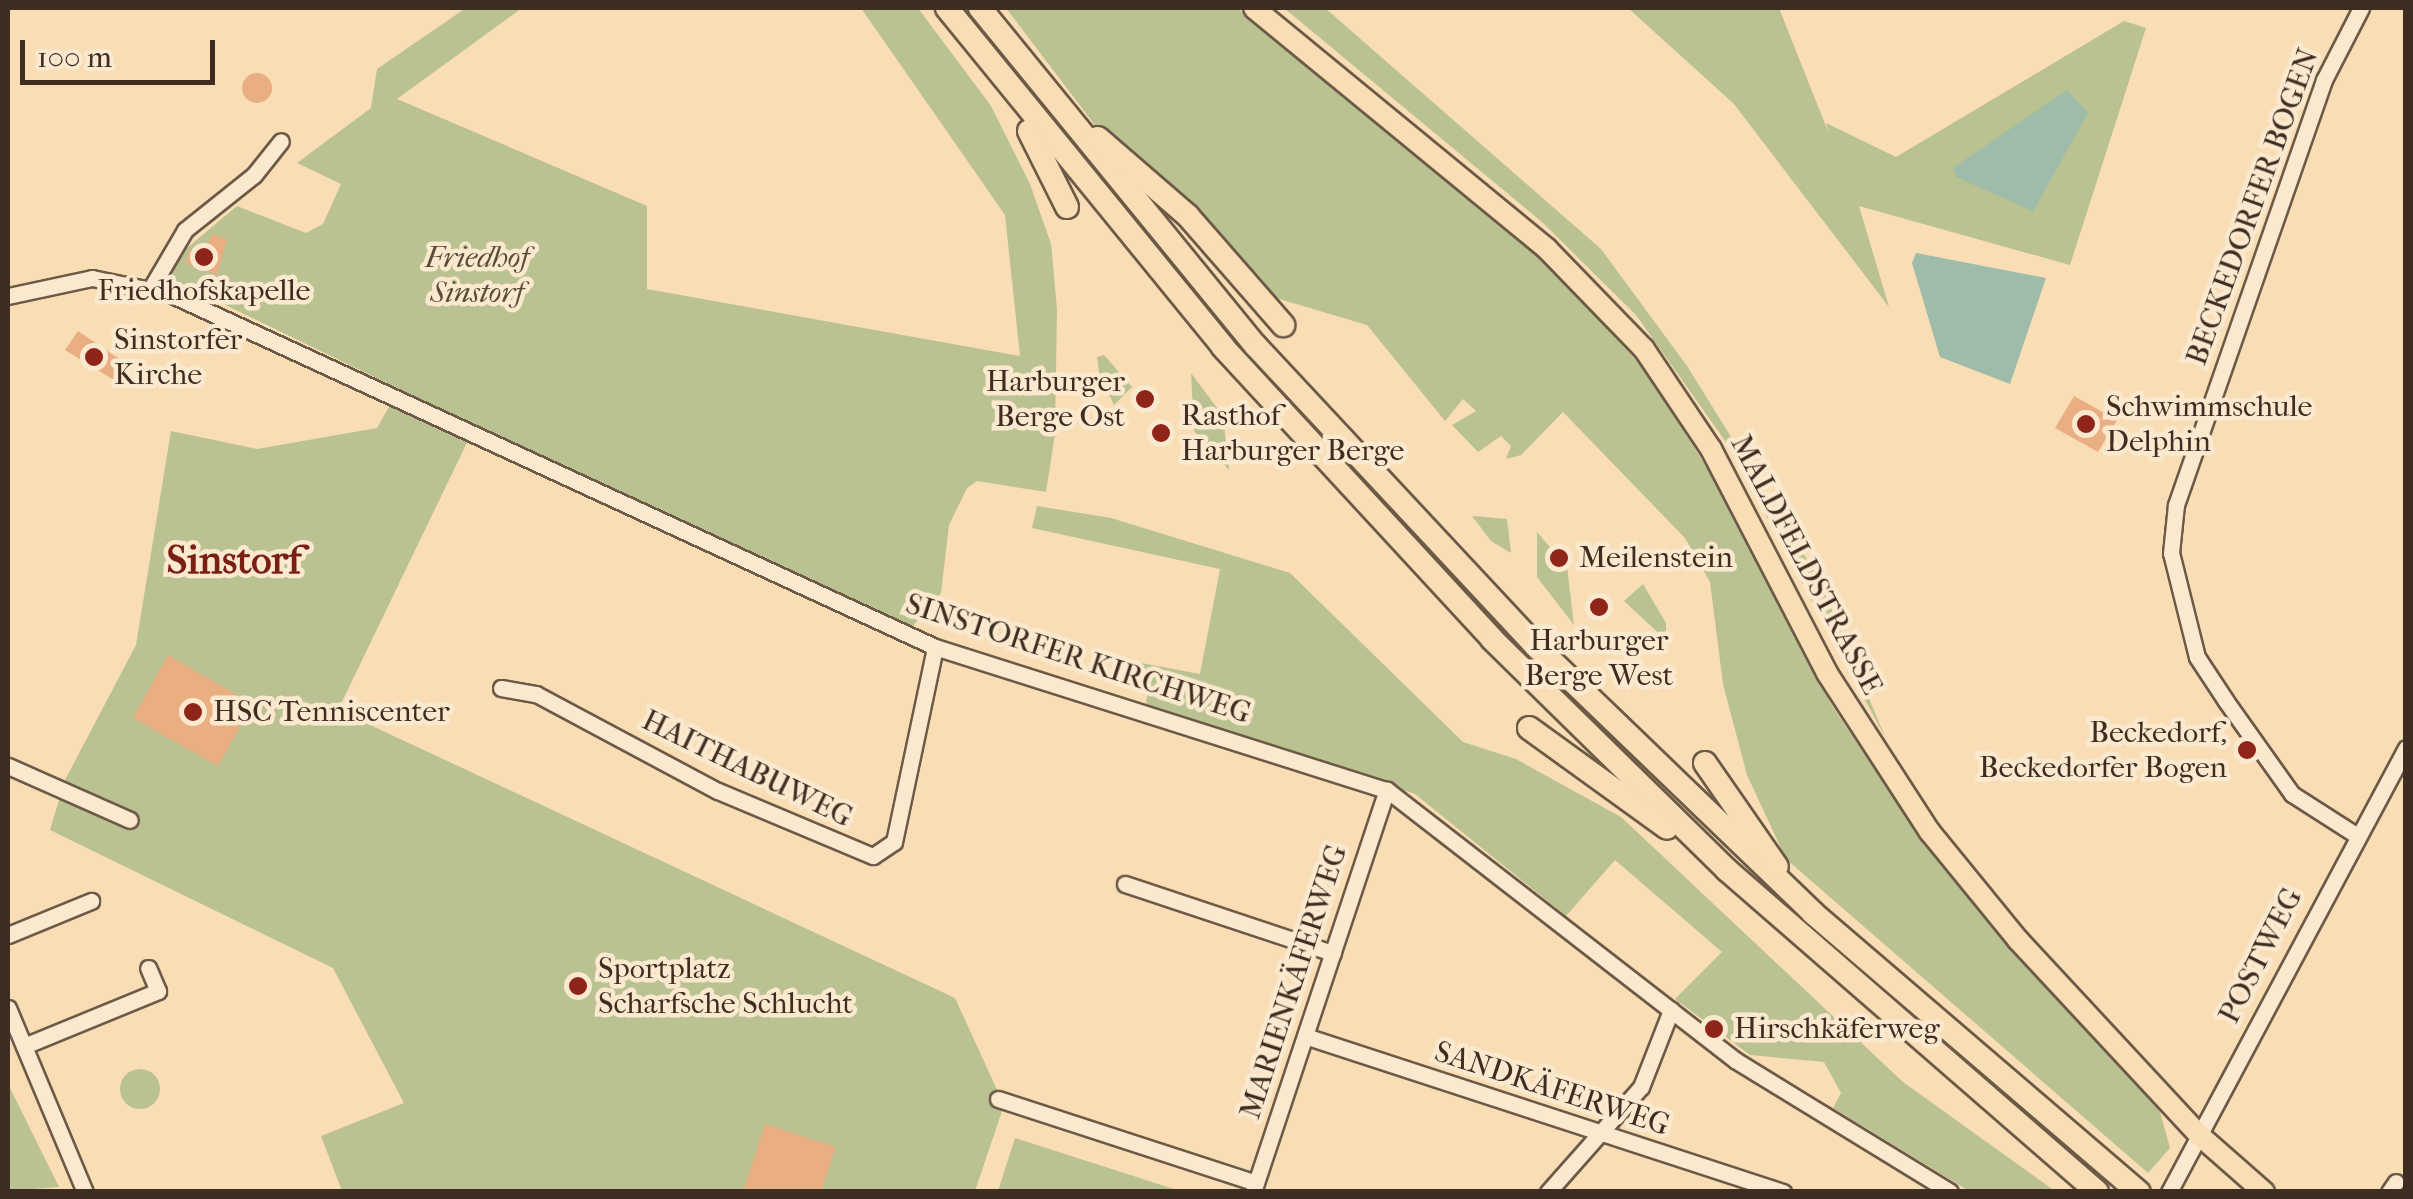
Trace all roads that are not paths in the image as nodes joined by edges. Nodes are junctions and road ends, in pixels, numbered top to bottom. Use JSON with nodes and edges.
{"nodes":[{"id":1,"x":947,"y":8,"type":"edge"},
{"id":2,"x":980,"y":8,"type":"edge"},
{"id":3,"x":1254,"y":8,"type":"edge"},
{"id":4,"x":2362,"y":8,"type":"edge"},
{"id":5,"x":998,"y":75,"type":"junction"},
{"id":6,"x":1042,"y":89,"type":"junction"},
{"id":7,"x":281,"y":140,"type":"dead end"},
{"id":8,"x":1067,"y":207,"type":"dead end"},
{"id":9,"x":150,"y":288,"type":"junction"},
{"id":10,"x":8,"y":296,"type":"edge"},
{"id":11,"x":1283,"y":325,"type":"dead end"},
{"id":12,"x":935,"y":647,"type":"junction"},
{"id":13,"x":502,"y":688,"type":"dead end"},
{"id":14,"x":1529,"y":728,"type":"dead end"},
{"id":15,"x":2406,"y":748,"type":"edge"},
{"id":16,"x":1705,"y":763,"type":"dead end"},
{"id":17,"x":8,"y":766,"type":"edge"},
{"id":18,"x":1387,"y":790,"type":"junction"},
{"id":19,"x":130,"y":820,"type":"dead end"},
{"id":20,"x":2356,"y":835,"type":"junction"},
{"id":21,"x":1727,"y":870,"type":"junction"},
{"id":22,"x":1125,"y":884,"type":"dead end"},
{"id":23,"x":91,"y":902,"type":"dead end"},
{"id":24,"x":1812,"y":914,"type":"junction"},
{"id":25,"x":8,"y":935,"type":"edge"},
{"id":26,"x":1334,"y":953,"type":"junction"},
{"id":27,"x":148,"y":968,"type":"dead end"},
{"id":28,"x":8,"y":1008,"type":"edge"},
{"id":29,"x":1671,"y":1010,"type":"junction"},
{"id":30,"x":1306,"y":1036,"type":"junction"},
{"id":31,"x":24,"y":1046,"type":"junction"},
{"id":32,"x":998,"y":1099,"type":"dead end"},
{"id":33,"x":1594,"y":1132,"type":"junction"},
{"id":34,"x":2198,"y":1134,"type":"junction"},
{"id":35,"x":1254,"y":1188,"type":"edge"},
{"id":36,"x":84,"y":1192,"type":"edge"},
{"id":37,"x":1548,"y":1192,"type":"edge"},
{"id":38,"x":1783,"y":1192,"type":"edge"},
{"id":39,"x":1950,"y":1192,"type":"edge"},
{"id":40,"x":2097,"y":1192,"type":"edge"},
{"id":41,"x":2139,"y":1192,"type":"edge"},
{"id":42,"x":2169,"y":1192,"type":"edge"},
{"id":43,"x":2264,"y":1192,"type":"edge"}],
"edges":[{"from":1,"to":5,"type":"highway"},
{"from":2,"to":6,"type":"highway"},
{"from":3,"to":34,"type":"main road","name":"MALDFELDSTRASSE"},
{"from":4,"to":20,"type":"street","name":"BECKEDORFER BOGEN"},
{"from":5,"to":8,"type":"highway"},
{"from":5,"to":21,"type":"highway"},
{"from":6,"to":11,"type":"highway"},
{"from":6,"to":24,"type":"highway"},
{"from":7,"to":9,"type":"street"},
{"from":9,"to":10,"type":"street","name":"SINSTORFER KIRCHWEG"},
{"from":9,"to":12,"type":"street","name":"SINSTORFER KIRCHWEG"},
{"from":12,"to":13,"type":"street","name":"HAITHABUWEG"},
{"from":12,"to":18,"type":"street","name":"SINSTORFER KIRCHWEG"},
{"from":14,"to":21,"type":"highway"},
{"from":15,"to":20,"type":"street","name":"POSTWEG"},
{"from":16,"to":24,"type":"highway"},
{"from":17,"to":19,"type":"street"},
{"from":18,"to":26,"type":"street","name":"MARIENKÄFERWEG"},
{"from":18,"to":29,"type":"street","name":"SINSTORFER KIRCHWEG"},
{"from":20,"to":34,"type":"street","name":"POSTWEG"},
{"from":21,"to":40,"type":"highway"},
{"from":22,"to":26,"type":"street"},
{"from":23,"to":25,"type":"street"},
{"from":24,"to":41,"type":"highway"},
{"from":26,"to":30,"type":"street","name":"MARIENKÄFERWEG"},
{"from":27,"to":31,"type":"street"},
{"from":28,"to":31,"type":"street"},
{"from":29,"to":33,"type":"street"},
{"from":29,"to":39,"type":"street","name":"SINSTORFER KIRCHWEG"},
{"from":30,"to":33,"type":"street","name":"SANDKÄFERWEG"},
{"from":30,"to":35,"type":"street","name":"MARIENKÄFERWEG"},
{"from":31,"to":36,"type":"street"},
{"from":32,"to":35,"type":"street"},
{"from":33,"to":37,"type":"street"},
{"from":33,"to":38,"type":"street","name":"SANDKÄFERWEG"},
{"from":34,"to":42,"type":"street","name":"POSTWEG"},
{"from":34,"to":43,"type":"main road","name":"MALDFELDSTRASSE"}]}
